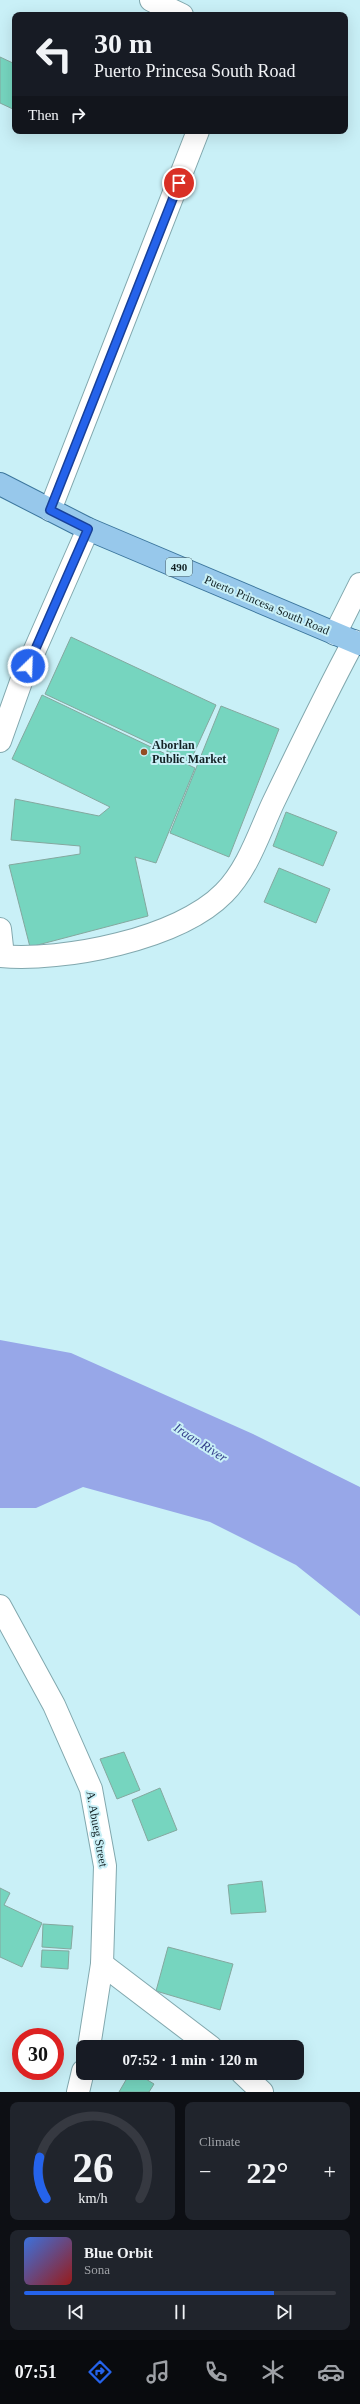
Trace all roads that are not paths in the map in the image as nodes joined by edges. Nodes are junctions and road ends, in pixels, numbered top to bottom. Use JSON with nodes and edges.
{"nodes":[{"id":1,"x":152,"y":0,"type":"edge"},
{"id":2,"x":176,"y":12,"type":"edge"},
{"id":3,"x":197,"y":134,"type":"edge"},
{"id":4,"x":2,"y":490,"type":"edge"},
{"id":5,"x":50,"y":510,"type":"junction"},
{"id":6,"x":88,"y":529,"type":"junction"},
{"id":7,"x":360,"y":584,"type":"edge"},
{"id":8,"x":350,"y":640,"type":"edge"},
{"id":9,"x":0,"y":740,"type":"edge"},
{"id":10,"x":0,"y":929,"type":"edge"},
{"id":11,"x":1,"y":956,"type":"edge"},
{"id":12,"x":0,"y":1606,"type":"edge"},
{"id":13,"x":102,"y":1964,"type":"junction"},
{"id":14,"x":90,"y":2040,"type":"edge"},
{"id":15,"x":202,"y":2040,"type":"edge"},
{"id":16,"x":81,"y":2080,"type":"edge"},
{"id":17,"x":249,"y":2080,"type":"edge"},
{"id":18,"x":78,"y":2092,"type":"edge"},
{"id":19,"x":262,"y":2092,"type":"edge"}],
"edges":[{"from":1,"to":2,"type":"street"},
{"from":3,"to":5,"type":"street"},
{"from":4,"to":5,"type":"main road","name":"Puerto Princesa South Road","number":"490"},
{"from":5,"to":6,"type":"main road","name":"Puerto Princesa South Road","number":"490"},
{"from":6,"to":8,"type":"main road","name":"Puerto Princesa South Road","number":"490"},
{"from":6,"to":9,"type":"street"},
{"from":7,"to":8,"type":"street"},
{"from":8,"to":11,"type":"street"},
{"from":10,"to":11,"type":"street"},
{"from":12,"to":13,"type":"street","name":"A. Abueg Street"},
{"from":13,"to":14,"type":"street","name":"A. Abueg Street"},
{"from":13,"to":15,"type":"street"},
{"from":16,"to":18,"type":"street"},
{"from":17,"to":19,"type":"street"}]}
